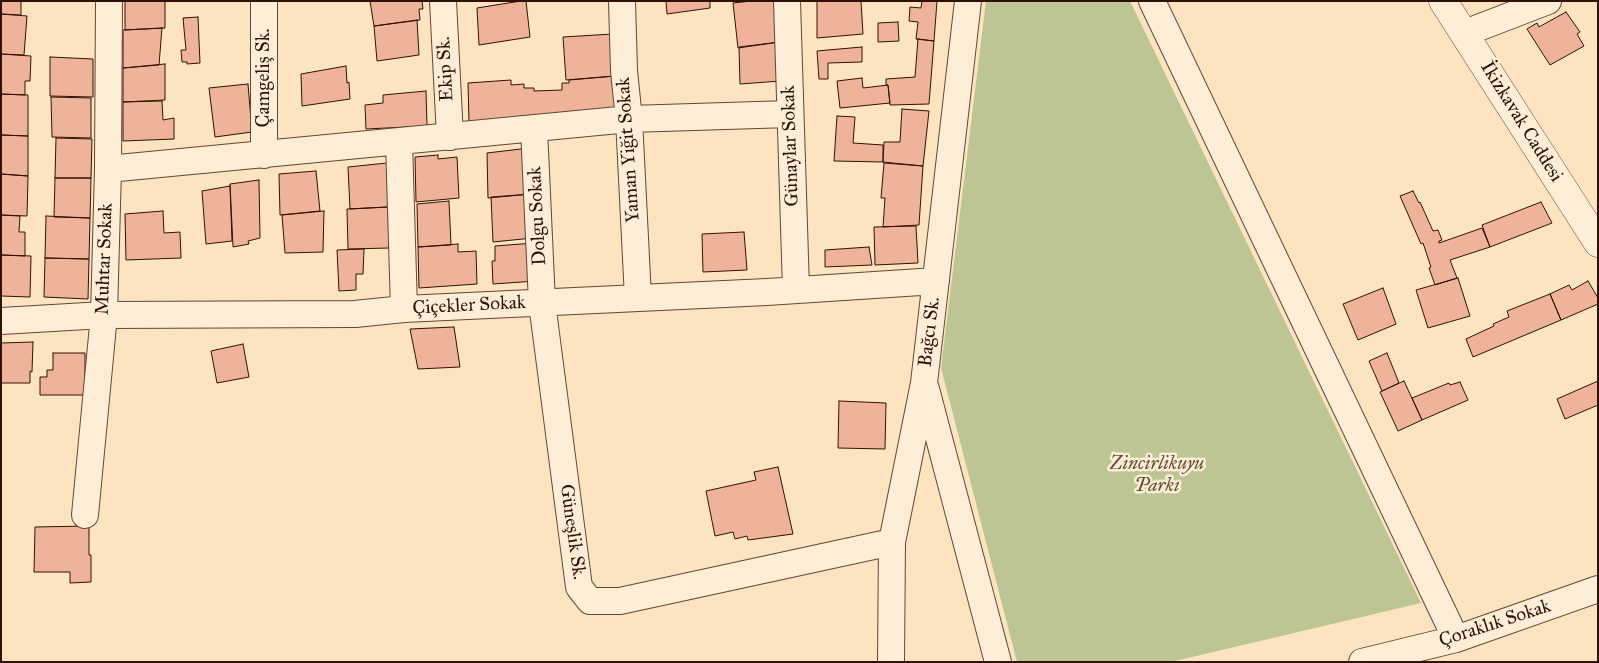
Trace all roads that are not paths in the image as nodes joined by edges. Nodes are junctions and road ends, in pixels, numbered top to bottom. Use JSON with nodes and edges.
{"nodes":[{"id":1,"x":109,"y":1,"type":"edge"},
{"id":2,"x":264,"y":1,"type":"edge"},
{"id":3,"x":442,"y":1,"type":"edge"},
{"id":4,"x":622,"y":1,"type":"edge"},
{"id":5,"x":787,"y":1,"type":"edge"},
{"id":6,"x":968,"y":1,"type":"edge"},
{"id":7,"x":1152,"y":1,"type":"edge"},
{"id":8,"x":1444,"y":1,"type":"edge"},
{"id":9,"x":1548,"y":1,"type":"edge"},
{"id":10,"x":1464,"y":33,"type":"junction"},
{"id":11,"x":790,"y":114,"type":"junction"},
{"id":12,"x":629,"y":120,"type":"junction"},
{"id":13,"x":534,"y":129,"type":"junction"},
{"id":14,"x":450,"y":137,"type":"junction"},
{"id":15,"x":399,"y":142,"type":"junction"},
{"id":16,"x":264,"y":155,"type":"junction"},
{"id":17,"x":108,"y":169,"type":"junction"},
{"id":18,"x":1598,"y":243,"type":"edge"},
{"id":19,"x":936,"y":280,"type":"junction"},
{"id":20,"x":796,"y":290,"type":"junction"},
{"id":21,"x":638,"y":298,"type":"junction"},
{"id":22,"x":542,"y":303,"type":"junction"},
{"id":23,"x":404,"y":309,"type":"junction"},
{"id":24,"x":104,"y":315,"type":"junction"},
{"id":25,"x":1,"y":321,"type":"edge"},
{"id":26,"x":924,"y":383,"type":"junction"},
{"id":27,"x":85,"y":515,"type":"dead end"},
{"id":28,"x":892,"y":542,"type":"junction"},
{"id":29,"x":1598,"y":589,"type":"edge"},
{"id":30,"x":1456,"y":639,"type":"junction"},
{"id":31,"x":891,"y":662,"type":"edge"},
{"id":32,"x":998,"y":662,"type":"edge"},
{"id":33,"x":1362,"y":662,"type":"edge"}],
"edges":[{"from":1,"to":17,"type":"street","name":"Muhtar Sokak"},
{"from":2,"to":16,"type":"street","name":"Çamgeliş Sk."},
{"from":3,"to":14,"type":"street","name":"Ekip Sk."},
{"from":4,"to":12,"type":"street","name":"Yaman Yiğit Sokak"},
{"from":5,"to":11,"type":"street","name":"Günaylar Sokak"},
{"from":6,"to":19,"type":"street","name":"Bağcı Sk."},
{"from":7,"to":30,"type":"street"},
{"from":8,"to":10,"type":"street","name":"İkizkavak Caddesi"},
{"from":9,"to":10,"type":"street"},
{"from":10,"to":18,"type":"street","name":"İkizkavak Caddesi"},
{"from":11,"to":12,"type":"street"},
{"from":11,"to":20,"type":"street","name":"Günaylar Sokak"},
{"from":12,"to":13,"type":"street"},
{"from":12,"to":21,"type":"street","name":"Yaman Yiğit Sokak"},
{"from":13,"to":14,"type":"street"},
{"from":13,"to":22,"type":"street","name":"Dolgu Sokak"},
{"from":14,"to":15,"type":"street"},
{"from":15,"to":16,"type":"street"},
{"from":15,"to":23,"type":"street"},
{"from":16,"to":17,"type":"street"},
{"from":17,"to":24,"type":"street","name":"Muhtar Sokak"},
{"from":19,"to":20,"type":"street","name":"Çiçekler Sokak"},
{"from":19,"to":26,"type":"street","name":"Bağcı Sk."},
{"from":20,"to":21,"type":"street","name":"Çiçekler Sokak"},
{"from":21,"to":22,"type":"street","name":"Çiçekler Sokak"},
{"from":22,"to":23,"type":"street","name":"Çiçekler Sokak"},
{"from":22,"to":28,"type":"street","name":"Güneşlik Sk."},
{"from":23,"to":24,"type":"street","name":"Çiçekler Sokak"},
{"from":24,"to":25,"type":"street","name":"Çiçekler Sokak"},
{"from":24,"to":27,"type":"street","name":"Muhtar Sokak"},
{"from":26,"to":28,"type":"street","name":"Bağcı Sk."},
{"from":26,"to":32,"type":"street"},
{"from":28,"to":31,"type":"street","name":"Bağcı Sk."},
{"from":29,"to":30,"type":"street","name":"Çoraklık Sokak"},
{"from":30,"to":33,"type":"street","name":"Çoraklık Sokak"}]}
